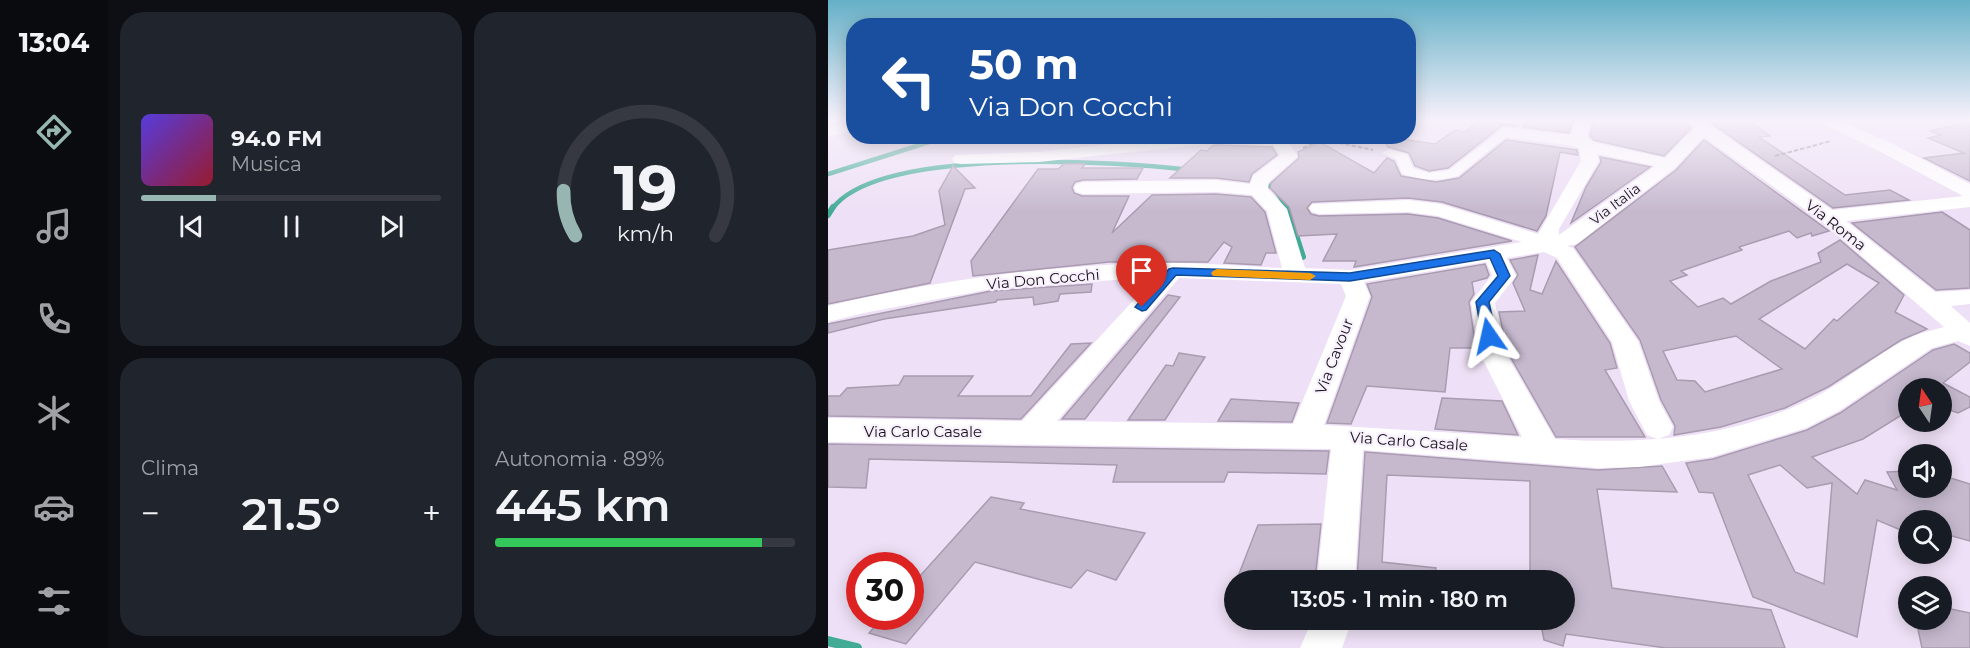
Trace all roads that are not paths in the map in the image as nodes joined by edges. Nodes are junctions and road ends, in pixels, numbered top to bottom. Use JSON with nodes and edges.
{"nodes":[{"id":1,"x":1102,"y":150,"type":"edge"},
{"id":2,"x":1285,"y":150,"type":"edge"},
{"id":3,"x":1481,"y":150,"type":"edge"},
{"id":4,"x":1588,"y":150,"type":"edge"},
{"id":5,"x":1610,"y":150,"type":"edge"},
{"id":6,"x":1684,"y":150,"type":"edge"},
{"id":7,"x":1735,"y":150,"type":"edge"},
{"id":8,"x":1889,"y":150,"type":"edge"},
{"id":9,"x":1389,"y":153,"type":"road end"},
{"id":10,"x":961,"y":159,"type":"dead end"},
{"id":11,"x":1669,"y":164,"type":"junction"},
{"id":12,"x":1259,"y":185,"type":"junction"},
{"id":13,"x":1083,"y":188,"type":"dead end"},
{"id":14,"x":1970,"y":192,"type":"edge"},
{"id":15,"x":1970,"y":201,"type":"edge"},
{"id":16,"x":1319,"y":208,"type":"dead end"},
{"id":17,"x":1828,"y":217,"type":"junction"},
{"id":18,"x":1547,"y":245,"type":"junction"},
{"id":19,"x":1494,"y":254,"type":"junction"},
{"id":20,"x":1173,"y":271,"type":"junction"},
{"id":21,"x":1296,"y":276,"type":"junction"},
{"id":22,"x":1350,"y":277,"type":"junction"},
{"id":23,"x":1970,"y":297,"type":"edge"},
{"id":24,"x":1930,"y":300,"type":"junction"},
{"id":25,"x":828,"y":314,"type":"edge"},
{"id":26,"x":1966,"y":334,"type":"edge"},
{"id":27,"x":1658,"y":427,"type":"dead end"},
{"id":28,"x":828,"y":430,"type":"edge"},
{"id":29,"x":1031,"y":431,"type":"junction"},
{"id":30,"x":1304,"y":436,"type":"junction"},
{"id":31,"x":1348,"y":437,"type":"junction"},
{"id":32,"x":1545,"y":451,"type":"junction"},
{"id":33,"x":1337,"y":570,"type":"edge"},
{"id":34,"x":1328,"y":630,"type":"edge"},
{"id":35,"x":1321,"y":648,"type":"edge"}],
"edges":[{"from":1,"to":10,"type":"street"},
{"from":2,"to":12,"type":"street"},
{"from":3,"to":9,"type":"street"},
{"from":4,"to":18,"type":"street"},
{"from":5,"to":11,"type":"street"},
{"from":6,"to":11,"type":"street","name":"Via Italia"},
{"from":7,"to":17,"type":"street","name":"Via Roma"},
{"from":8,"to":14,"type":"street"},
{"from":11,"to":18,"type":"street","name":"Via Italia"},
{"from":12,"to":13,"type":"street"},
{"from":12,"to":21,"type":"street"},
{"from":15,"to":17,"type":"street"},
{"from":16,"to":18,"type":"street"},
{"from":17,"to":24,"type":"street","name":"Via Roma"},
{"from":18,"to":19,"type":"street","name":"Via Don Cocchi"},
{"from":18,"to":27,"type":"street"},
{"from":19,"to":22,"type":"street","name":"Via Don Cocchi"},
{"from":19,"to":32,"type":"street"},
{"from":20,"to":21,"type":"street","name":"Via Don Cocchi"},
{"from":20,"to":25,"type":"street","name":"Via Don Cocchi"},
{"from":20,"to":29,"type":"street"},
{"from":21,"to":22,"type":"street","name":"Via Don Cocchi"},
{"from":22,"to":30,"type":"street","name":"Via Cavour"},
{"from":23,"to":24,"type":"street"},
{"from":24,"to":26,"type":"street","name":"Via Roma"},
{"from":26,"to":32,"type":"street","name":"Via Carlo Casale"},
{"from":28,"to":29,"type":"street","name":"Via Carlo Casale"},
{"from":29,"to":30,"type":"street","name":"Via Carlo Casale"},
{"from":30,"to":31,"type":"street","name":"Via Carlo Casale"},
{"from":31,"to":32,"type":"street","name":"Via Carlo Casale"},
{"from":31,"to":33,"type":"street"},
{"from":34,"to":35,"type":"street"}]}
